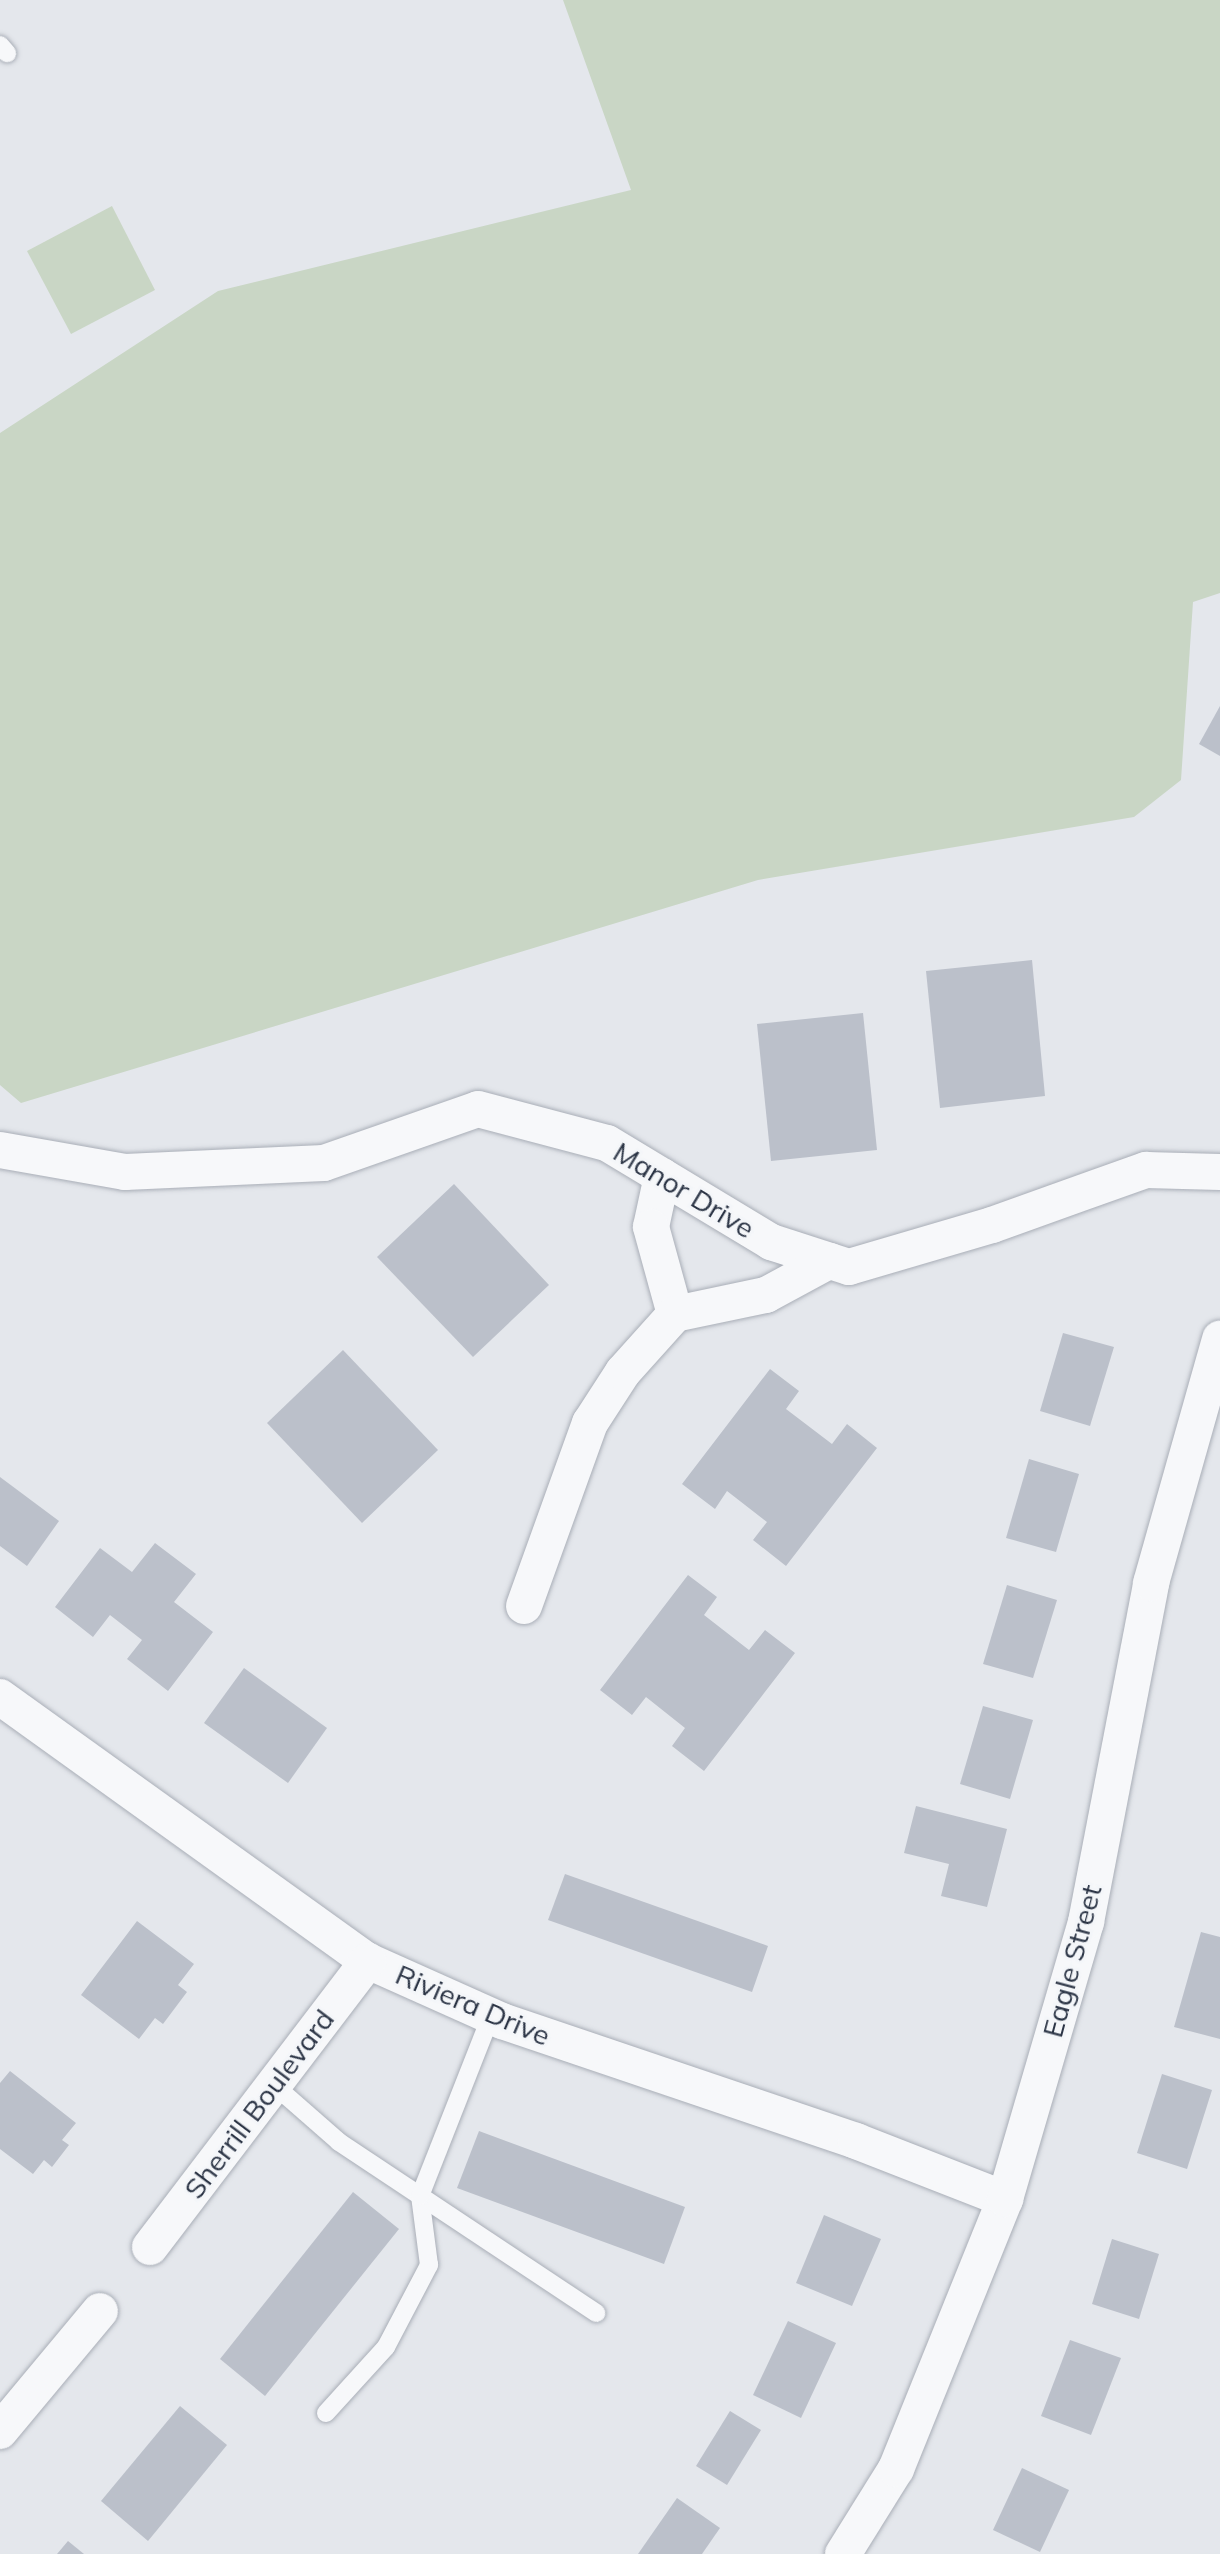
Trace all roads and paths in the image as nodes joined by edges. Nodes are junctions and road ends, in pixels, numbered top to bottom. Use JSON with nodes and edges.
{"nodes":[{"id":1,"x":0,"y":1150,"type":"edge"},
{"id":2,"x":1220,"y":1172,"type":"edge"},
{"id":3,"x":662,"y":1176,"type":"junction"},
{"id":4,"x":829,"y":1261,"type":"junction"},
{"id":5,"x":675,"y":1314,"type":"junction"},
{"id":6,"x":1220,"y":1339,"type":"edge"},
{"id":7,"x":524,"y":1606,"type":"dead end"},
{"id":8,"x":0,"y":1697,"type":"edge"},
{"id":9,"x":368,"y":1961,"type":"junction"},
{"id":10,"x":491,"y":2016,"type":"junction"},
{"id":11,"x":274,"y":2085,"type":"junction"},
{"id":12,"x":420,"y":2196,"type":"junction"},
{"id":13,"x":1005,"y":2199,"type":"junction"},
{"id":14,"x":150,"y":2247,"type":"dead end"},
{"id":15,"x":100,"y":2311,"type":"dead end"},
{"id":16,"x":596,"y":2313,"type":"dead end"},
{"id":17,"x":326,"y":2413,"type":"dead end"},
{"id":18,"x":0,"y":2431,"type":"edge"},
{"id":19,"x":843,"y":2554,"type":"edge"}],
"edges":[{"from":1,"to":3,"type":"street","name":"Manor Drive"},
{"from":2,"to":4,"type":"street","name":"Manor Drive"},
{"from":3,"to":4,"type":"street","name":"Manor Drive"},
{"from":3,"to":5,"type":"street"},
{"from":4,"to":5,"type":"street"},
{"from":5,"to":7,"type":"street"},
{"from":6,"to":13,"type":"street","name":"Eagle Street"},
{"from":8,"to":9,"type":"street","name":"Riviera Drive"},
{"from":9,"to":10,"type":"street","name":"Riviera Drive"},
{"from":9,"to":11,"type":"street","name":"Sherrill Boulevard"},
{"from":10,"to":12,"type":"lane"},
{"from":10,"to":13,"type":"street","name":"Riviera Drive"},
{"from":11,"to":12,"type":"lane"},
{"from":11,"to":14,"type":"street","name":"Sherrill Boulevard"},
{"from":12,"to":16,"type":"lane"},
{"from":12,"to":17,"type":"lane"},
{"from":13,"to":19,"type":"street","name":"Eagle Street"},
{"from":15,"to":18,"type":"street"}]}
